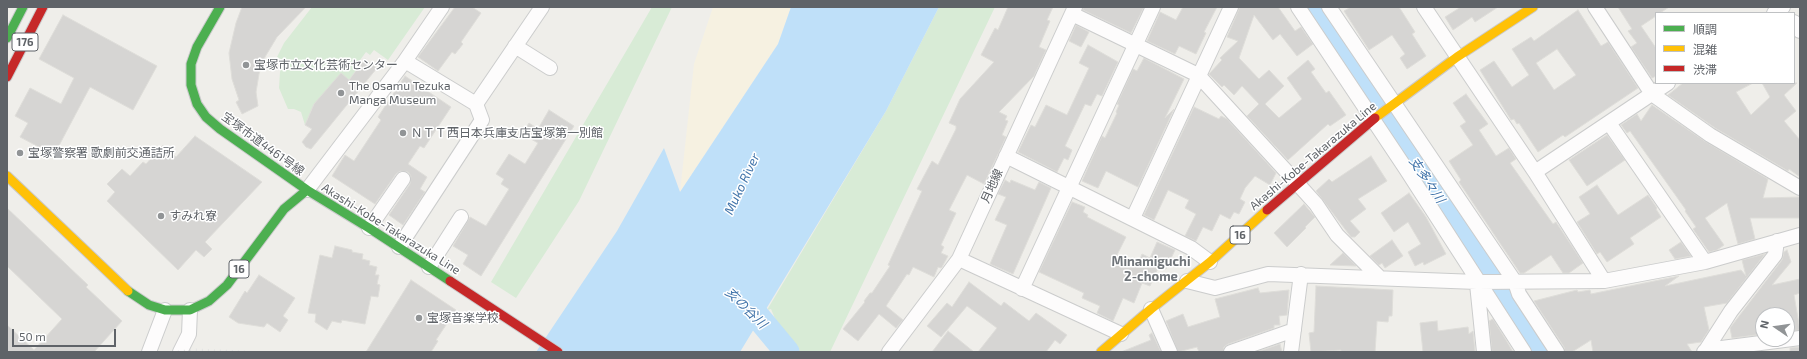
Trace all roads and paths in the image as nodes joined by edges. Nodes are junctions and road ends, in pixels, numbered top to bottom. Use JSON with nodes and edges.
{"nodes":[{"id":1,"x":23,"y":7,"type":"edge"},
{"id":2,"x":43,"y":7,"type":"edge"},
{"id":3,"x":220,"y":7,"type":"edge"},
{"id":4,"x":442,"y":7,"type":"edge"},
{"id":5,"x":542,"y":7,"type":"edge"},
{"id":6,"x":1153,"y":7,"type":"edge"},
{"id":7,"x":1231,"y":7,"type":"edge"},
{"id":8,"x":1298,"y":7,"type":"edge"},
{"id":9,"x":1329,"y":7,"type":"edge"},
{"id":10,"x":1424,"y":7,"type":"edge"},
{"id":11,"x":1533,"y":7,"type":"edge"},
{"id":12,"x":1594,"y":7,"type":"edge"},
{"id":13,"x":1073,"y":10,"type":"edge"},
{"id":14,"x":7,"y":38,"type":"edge"},
{"id":15,"x":1135,"y":45,"type":"junction"},
{"id":16,"x":515,"y":46,"type":"junction"},
{"id":17,"x":1457,"y":57,"type":"junction"},
{"id":18,"x":405,"y":61,"type":"junction"},
{"id":19,"x":550,"y":68,"type":"dead end"},
{"id":20,"x":1198,"y":75,"type":"junction"},
{"id":21,"x":7,"y":77,"type":"edge"},
{"id":22,"x":1667,"y":84,"type":"edge"},
{"id":23,"x":1652,"y":94,"type":"junction"},
{"id":24,"x":476,"y":104,"type":"junction"},
{"id":25,"x":1391,"y":106,"type":"junction"},
{"id":26,"x":1375,"y":118,"type":"junction"},
{"id":27,"x":1608,"y":123,"type":"junction"},
{"id":28,"x":1006,"y":156,"type":"junction"},
{"id":29,"x":1534,"y":172,"type":"junction"},
{"id":30,"x":7,"y":176,"type":"edge"},
{"id":31,"x":403,"y":179,"type":"dead end"},
{"id":32,"x":1298,"y":183,"type":"junction"},
{"id":33,"x":1070,"y":187,"type":"junction"},
{"id":34,"x":1800,"y":188,"type":"edge"},
{"id":35,"x":307,"y":190,"type":"junction"},
{"id":36,"x":462,"y":217,"type":"dead end"},
{"id":37,"x":1133,"y":218,"type":"junction"},
{"id":38,"x":369,"y":228,"type":"junction"},
{"id":39,"x":1800,"y":235,"type":"edge"},
{"id":40,"x":1777,"y":241,"type":"junction"},
{"id":41,"x":398,"y":247,"type":"junction"},
{"id":42,"x":959,"y":259,"type":"junction"},
{"id":43,"x":1210,"y":262,"type":"junction"},
{"id":44,"x":1705,"y":262,"type":"junction"},
{"id":45,"x":429,"y":267,"type":"junction"},
{"id":46,"x":1301,"y":274,"type":"junction"},
{"id":47,"x":1378,"y":277,"type":"junction"},
{"id":48,"x":1187,"y":281,"type":"junction"},
{"id":49,"x":1604,"y":281,"type":"junction"},
{"id":50,"x":1481,"y":282,"type":"junction"},
{"id":51,"x":1513,"y":282,"type":"junction"},
{"id":52,"x":1022,"y":289,"type":"junction"},
{"id":53,"x":165,"y":310,"type":"junction"},
{"id":54,"x":190,"y":310,"type":"junction"},
{"id":55,"x":1151,"y":310,"type":"junction"},
{"id":56,"x":1294,"y":330,"type":"junction"},
{"id":57,"x":1121,"y":334,"type":"junction"},
{"id":58,"x":1800,"y":338,"type":"edge"},
{"id":59,"x":1705,"y":351,"type":"edge"},
{"id":60,"x":149,"y":352,"type":"edge"},
{"id":61,"x":180,"y":352,"type":"edge"},
{"id":62,"x":558,"y":352,"type":"edge"},
{"id":63,"x":889,"y":352,"type":"edge"},
{"id":64,"x":1101,"y":352,"type":"edge"},
{"id":65,"x":1170,"y":352,"type":"edge"},
{"id":66,"x":1230,"y":352,"type":"edge"},
{"id":67,"x":1291,"y":352,"type":"edge"},
{"id":68,"x":1484,"y":352,"type":"edge"},
{"id":69,"x":1524,"y":352,"type":"edge"},
{"id":70,"x":1557,"y":352,"type":"edge"}],
"edges":[{"from":1,"to":14,"type":"main road","number":"176"},
{"from":2,"to":21,"type":"main road","number":"176"},
{"from":3,"to":35,"type":"main road","name":"宝塚市道4461号線"},
{"from":4,"to":18,"type":"street"},
{"from":5,"to":16,"type":"street"},
{"from":6,"to":15,"type":"street"},
{"from":7,"to":20,"type":"street"},
{"from":8,"to":26,"type":"street"},
{"from":9,"to":25,"type":"street"},
{"from":10,"to":17,"type":"street"},
{"from":11,"to":17,"type":"main road","name":"Akashi-Kobe-Takarazuka Line","number":"16"},
{"from":12,"to":23,"type":"street"},
{"from":13,"to":15,"type":"street"},
{"from":13,"to":28,"type":"street","name":"月地線"},
{"from":15,"to":20,"type":"street"},
{"from":15,"to":33,"type":"street"},
{"from":16,"to":19,"type":"street"},
{"from":16,"to":24,"type":"street"},
{"from":17,"to":25,"type":"main road","name":"Akashi-Kobe-Takarazuka Line","number":"16"},
{"from":17,"to":29,"type":"street"},
{"from":18,"to":24,"type":"street"},
{"from":18,"to":35,"type":"street"},
{"from":20,"to":32,"type":"street"},
{"from":20,"to":37,"type":"street"},
{"from":22,"to":23,"type":"street"},
{"from":23,"to":27,"type":"street"},
{"from":23,"to":34,"type":"street"},
{"from":24,"to":41,"type":"street"},
{"from":25,"to":26,"type":"main road","name":"Akashi-Kobe-Takarazuka Line","number":"16"},
{"from":25,"to":51,"type":"street"},
{"from":26,"to":32,"type":"main road","name":"Akashi-Kobe-Takarazuka Line","number":"16"},
{"from":26,"to":50,"type":"street"},
{"from":27,"to":29,"type":"street"},
{"from":27,"to":44,"type":"street"},
{"from":28,"to":33,"type":"street"},
{"from":28,"to":42,"type":"street","name":"月地線"},
{"from":29,"to":49,"type":"street"},
{"from":30,"to":53,"type":"main road","name":"Akashi-Kobe-Takarazuka Line","number":"16"},
{"from":31,"to":38,"type":"street"},
{"from":32,"to":43,"type":"main road","name":"Akashi-Kobe-Takarazuka Line","number":"16"},
{"from":32,"to":47,"type":"street"},
{"from":33,"to":37,"type":"street"},
{"from":33,"to":52,"type":"street"},
{"from":35,"to":38,"type":"main road","name":"Akashi-Kobe-Takarazuka Line"},
{"from":35,"to":54,"type":"main road","name":"Akashi-Kobe-Takarazuka Line","number":"16"},
{"from":36,"to":45,"type":"street"},
{"from":37,"to":43,"type":"street"},
{"from":38,"to":41,"type":"main road","name":"Akashi-Kobe-Takarazuka Line"},
{"from":39,"to":40,"type":"street"},
{"from":40,"to":44,"type":"street"},
{"from":40,"to":59,"type":"street"},
{"from":41,"to":45,"type":"main road","name":"Akashi-Kobe-Takarazuka Line"},
{"from":42,"to":52,"type":"street"},
{"from":42,"to":63,"type":"street","name":"月地線"},
{"from":43,"to":48,"type":"main road","name":"Akashi-Kobe-Takarazuka Line","number":"16"},
{"from":44,"to":49,"type":"street"},
{"from":45,"to":62,"type":"main road","name":"Akashi-Kobe-Takarazuka Line"},
{"from":46,"to":47,"type":"street"},
{"from":46,"to":48,"type":"street"},
{"from":46,"to":56,"type":"street"},
{"from":47,"to":50,"type":"street"},
{"from":48,"to":55,"type":"main road","name":"Akashi-Kobe-Takarazuka Line","number":"16"},
{"from":49,"to":51,"type":"street"},
{"from":50,"to":51,"type":"street"},
{"from":50,"to":68,"type":"street"},
{"from":50,"to":69,"type":"street"},
{"from":51,"to":70,"type":"street"},
{"from":52,"to":57,"type":"street"},
{"from":53,"to":54,"type":"main road","name":"Akashi-Kobe-Takarazuka Line","number":"16"},
{"from":53,"to":60,"type":"street"},
{"from":54,"to":61,"type":"street"},
{"from":55,"to":57,"type":"main road","name":"Akashi-Kobe-Takarazuka Line","number":"16"},
{"from":55,"to":65,"type":"street"},
{"from":56,"to":66,"type":"street"},
{"from":56,"to":67,"type":"street"},
{"from":57,"to":64,"type":"main road","name":"Akashi-Kobe-Takarazuka Line","number":"16"},
{"from":58,"to":59,"type":"street"}]}
